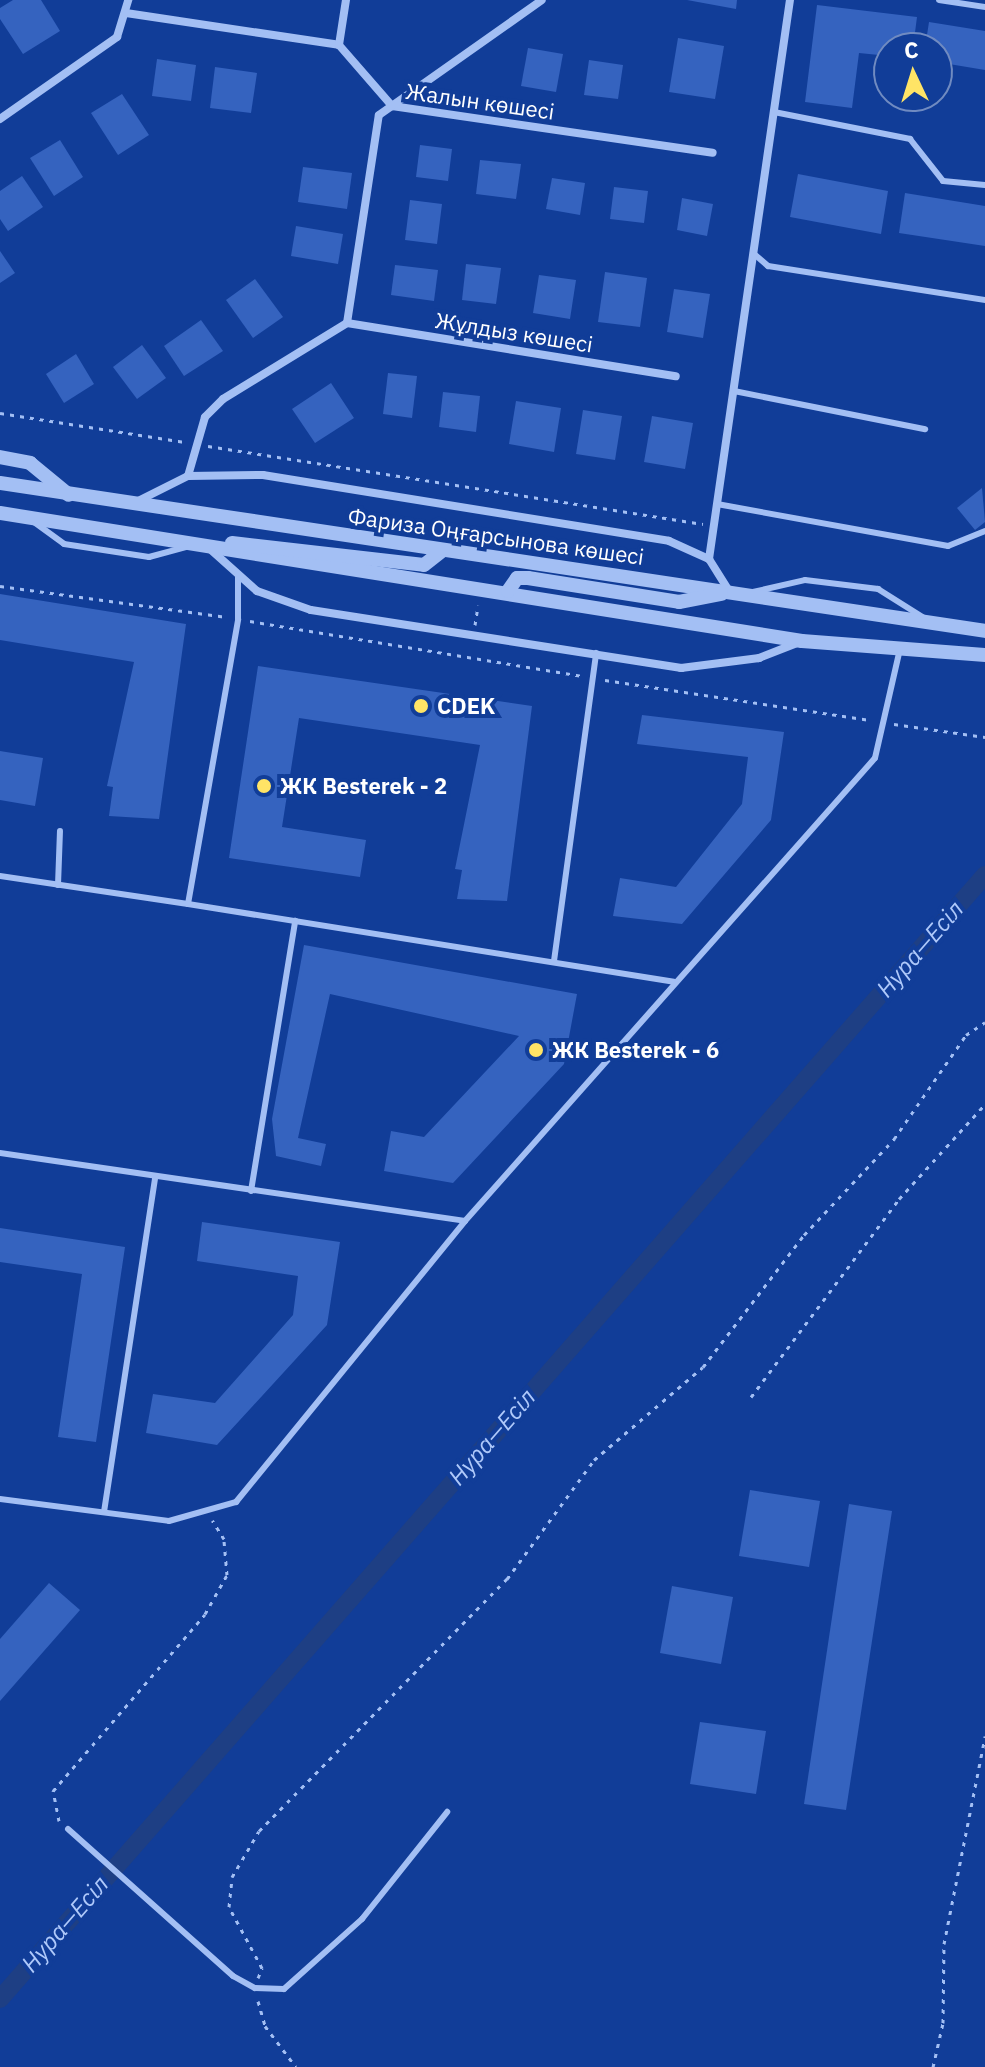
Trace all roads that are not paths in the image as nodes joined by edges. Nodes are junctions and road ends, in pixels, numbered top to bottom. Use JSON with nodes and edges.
{"nodes":[{"id":1,"x":128,"y":0,"type":"edge"},
{"id":2,"x":346,"y":0,"type":"edge"},
{"id":3,"x":542,"y":0,"type":"edge"},
{"id":4,"x":790,"y":0,"type":"edge"},
{"id":5,"x":939,"y":0,"type":"edge"},
{"id":6,"x":985,"y":7,"type":"edge"},
{"id":7,"x":126,"y":13,"type":"junction"},
{"id":8,"x":339,"y":45,"type":"junction"},
{"id":9,"x":392,"y":106,"type":"junction"},
{"id":10,"x":774,"y":112,"type":"junction"},
{"id":11,"x":0,"y":119,"type":"edge"},
{"id":12,"x":713,"y":153,"type":"dead end"},
{"id":13,"x":985,"y":185,"type":"edge"},
{"id":14,"x":753,"y":253,"type":"junction"},
{"id":15,"x":985,"y":300,"type":"edge"},
{"id":16,"x":347,"y":323,"type":"junction"},
{"id":17,"x":676,"y":376,"type":"dead end"},
{"id":18,"x":734,"y":391,"type":"junction"},
{"id":19,"x":925,"y":429,"type":"dead end"},
{"id":20,"x":0,"y":457,"type":"edge"},
{"id":21,"x":188,"y":476,"type":"junction"},
{"id":22,"x":0,"y":483,"type":"edge"},
{"id":23,"x":70,"y":495,"type":"junction"},
{"id":24,"x":133,"y":504,"type":"junction"},
{"id":25,"x":717,"y":504,"type":"junction"},
{"id":26,"x":0,"y":513,"type":"edge"},
{"id":27,"x":28,"y":518,"type":"junction"},
{"id":28,"x":0,"y":521,"type":"edge"},
{"id":29,"x":985,"y":531,"type":"edge"},
{"id":30,"x":202,"y":545,"type":"junction"},
{"id":31,"x":442,"y":551,"type":"junction"},
{"id":32,"x":709,"y":559,"type":"junction"},
{"id":33,"x":238,"y":575,"type":"junction"},
{"id":34,"x":508,"y":591,"type":"junction"},
{"id":35,"x":736,"y":593,"type":"junction"},
{"id":36,"x":940,"y":628,"type":"junction"},
{"id":37,"x":985,"y":631,"type":"edge"},
{"id":38,"x":802,"y":641,"type":"junction"},
{"id":39,"x":596,"y":653,"type":"junction"},
{"id":40,"x":899,"y":653,"type":"junction"},
{"id":41,"x":985,"y":655,"type":"edge"},
{"id":42,"x":60,"y":831,"type":"dead end"},
{"id":43,"x":0,"y":876,"type":"edge"},
{"id":44,"x":58,"y":885,"type":"junction"},
{"id":45,"x":188,"y":904,"type":"junction"},
{"id":46,"x":295,"y":921,"type":"junction"},
{"id":47,"x":554,"y":961,"type":"junction"},
{"id":48,"x":674,"y":982,"type":"junction"},
{"id":49,"x":0,"y":1153,"type":"edge"},
{"id":50,"x":155,"y":1178,"type":"junction"},
{"id":51,"x":251,"y":1191,"type":"junction"},
{"id":52,"x":465,"y":1221,"type":"junction"},
{"id":53,"x":0,"y":1499,"type":"edge"},
{"id":54,"x":104,"y":1512,"type":"junction"},
{"id":55,"x":447,"y":1812,"type":"dead end"},
{"id":56,"x":68,"y":1829,"type":"road end"}],
"edges":[{"from":1,"to":7,"type":"street"},
{"from":2,"to":8,"type":"street"},
{"from":3,"to":9,"type":"street"},
{"from":4,"to":10,"type":"street"},
{"from":5,"to":6,"type":"lane"},
{"from":7,"to":8,"type":"street"},
{"from":7,"to":11,"type":"street"},
{"from":8,"to":9,"type":"street","name":"Жалын көшесі"},
{"from":9,"to":12,"type":"street","name":"Жалын көшесі"},
{"from":9,"to":16,"type":"street"},
{"from":10,"to":13,"type":"lane"},
{"from":10,"to":14,"type":"street"},
{"from":14,"to":15,"type":"lane"},
{"from":14,"to":18,"type":"street"},
{"from":16,"to":17,"type":"street","name":"Жұлдыз көшесі"},
{"from":16,"to":21,"type":"street"},
{"from":18,"to":19,"type":"lane"},
{"from":18,"to":25,"type":"street"},
{"from":20,"to":23,"type":"street"},
{"from":21,"to":24,"type":"street"},
{"from":21,"to":32,"type":"street"},
{"from":22,"to":23,"type":"street","name":"Фариза Оңғарсынова көшесі"},
{"from":23,"to":24,"type":"street","name":"Фариза Оңғарсынова көшесі"},
{"from":24,"to":31,"type":"street","name":"Фариза Оңғарсынова көшесі"},
{"from":25,"to":29,"type":"lane"},
{"from":25,"to":32,"type":"street"},
{"from":26,"to":27,"type":"street"},
{"from":27,"to":28,"type":"street"},
{"from":27,"to":30,"type":"street"},
{"from":30,"to":31,"type":"street"},
{"from":30,"to":33,"type":"street"},
{"from":30,"to":34,"type":"street"},
{"from":31,"to":35,"type":"street","name":"Фариза Оңғарсынова көшесі"},
{"from":32,"to":35,"type":"street"},
{"from":33,"to":39,"type":"street"},
{"from":33,"to":45,"type":"lane"},
{"from":34,"to":35,"type":"street"},
{"from":34,"to":38,"type":"street"},
{"from":35,"to":36,"type":"street","name":"Фариза Оңғарсынова көшесі"},
{"from":35,"to":36,"type":"lane"},
{"from":36,"to":37,"type":"street","name":"Фариза Оңғарсынова көшесі"},
{"from":38,"to":39,"type":"street"},
{"from":38,"to":40,"type":"street"},
{"from":39,"to":47,"type":"lane"},
{"from":40,"to":41,"type":"street"},
{"from":40,"to":48,"type":"lane"},
{"from":42,"to":44,"type":"lane"},
{"from":43,"to":44,"type":"lane"},
{"from":44,"to":45,"type":"lane"},
{"from":45,"to":46,"type":"lane"},
{"from":46,"to":47,"type":"lane"},
{"from":46,"to":51,"type":"lane"},
{"from":47,"to":48,"type":"lane"},
{"from":48,"to":52,"type":"lane"},
{"from":49,"to":50,"type":"lane"},
{"from":50,"to":51,"type":"lane"},
{"from":50,"to":54,"type":"lane"},
{"from":51,"to":52,"type":"lane"},
{"from":52,"to":54,"type":"lane"},
{"from":53,"to":54,"type":"lane"},
{"from":55,"to":56,"type":"lane"}]}
